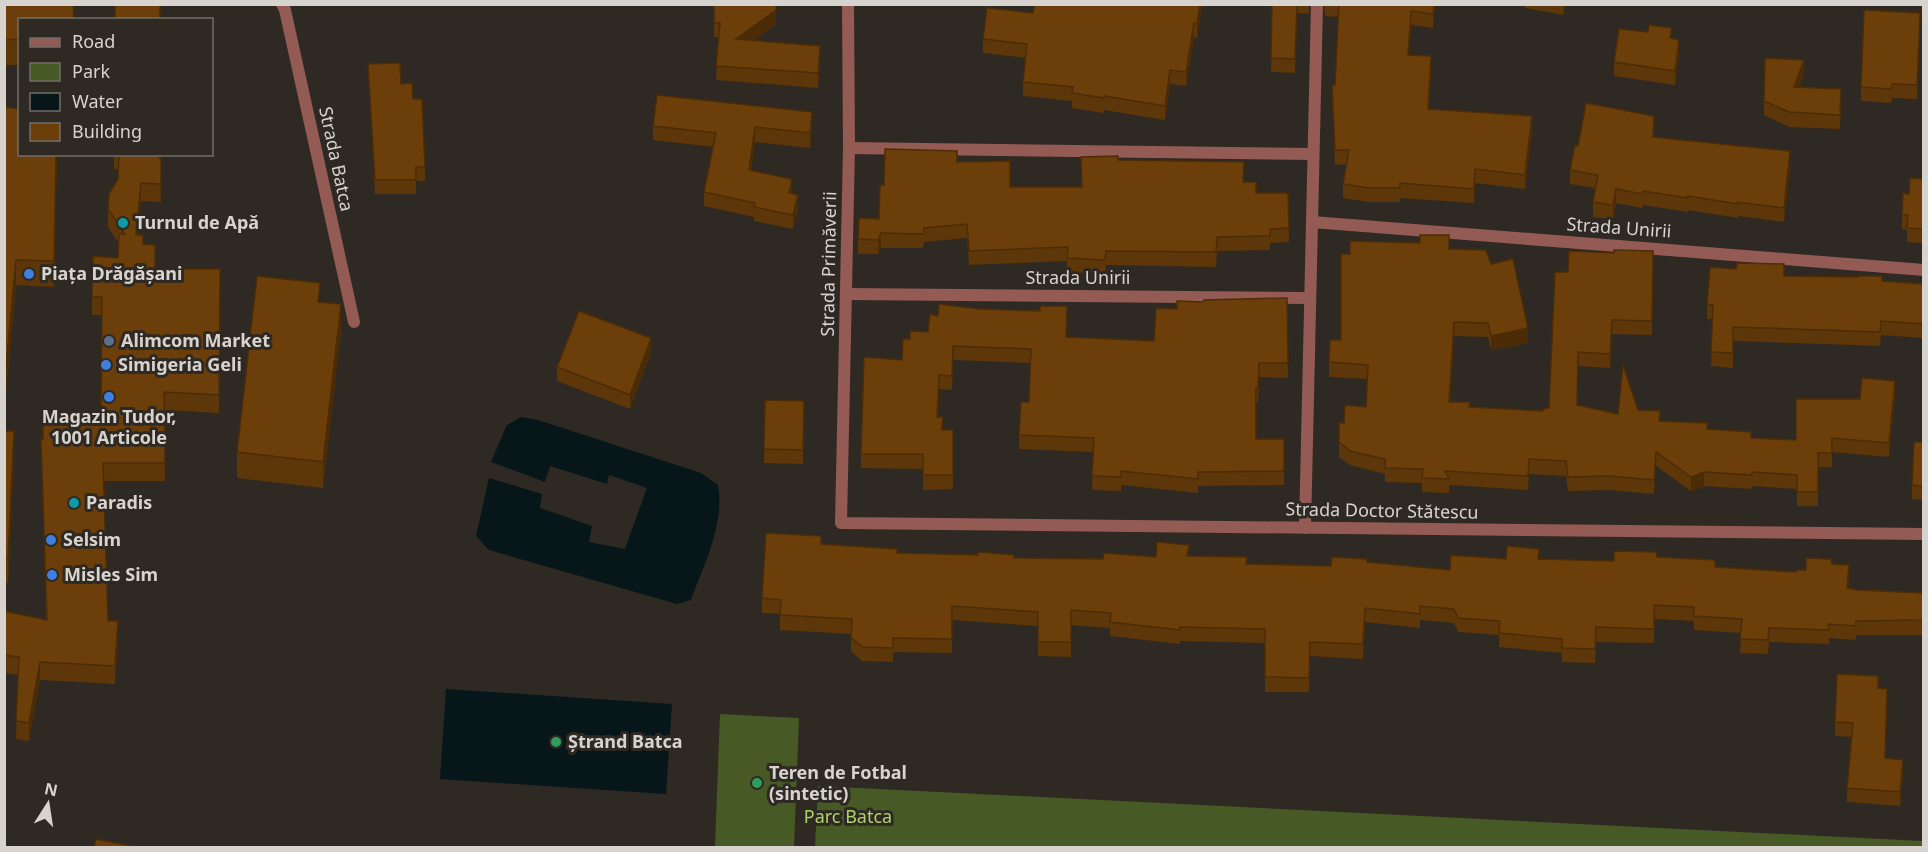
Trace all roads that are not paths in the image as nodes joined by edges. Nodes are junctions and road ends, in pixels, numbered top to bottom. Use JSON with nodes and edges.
{"nodes":[{"id":1,"x":282,"y":4,"type":"edge"},
{"id":2,"x":848,"y":4,"type":"edge"},
{"id":3,"x":1317,"y":4,"type":"edge"},
{"id":4,"x":849,"y":148,"type":"junction"},
{"id":5,"x":1313,"y":154,"type":"junction"},
{"id":6,"x":1312,"y":222,"type":"junction"},
{"id":7,"x":1923,"y":270,"type":"edge"},
{"id":8,"x":846,"y":294,"type":"junction"},
{"id":9,"x":1310,"y":298,"type":"junction"},
{"id":10,"x":354,"y":322,"type":"dead end"},
{"id":11,"x":841,"y":523,"type":"joint"},
{"id":12,"x":1305,"y":528,"type":"junction"},
{"id":13,"x":1923,"y":534,"type":"edge"}],
"edges":[{"from":1,"to":10,"type":"street","name":"Strada Batca"},
{"from":2,"to":4,"type":"street","name":"Strada Primăverii"},
{"from":3,"to":5,"type":"street"},
{"from":4,"to":5,"type":"street"},
{"from":4,"to":8,"type":"street","name":"Strada Primăverii"},
{"from":5,"to":6,"type":"street"},
{"from":6,"to":7,"type":"street","name":"Strada Unirii"},
{"from":6,"to":9,"type":"street"},
{"from":8,"to":9,"type":"street","name":"Strada Unirii"},
{"from":8,"to":11,"type":"street","name":"Strada Primăverii"},
{"from":9,"to":12,"type":"street"},
{"from":11,"to":12,"type":"street","name":"Strada Doctor Stătescu"},
{"from":12,"to":13,"type":"street","name":"Strada Doctor Stătescu"}]}
